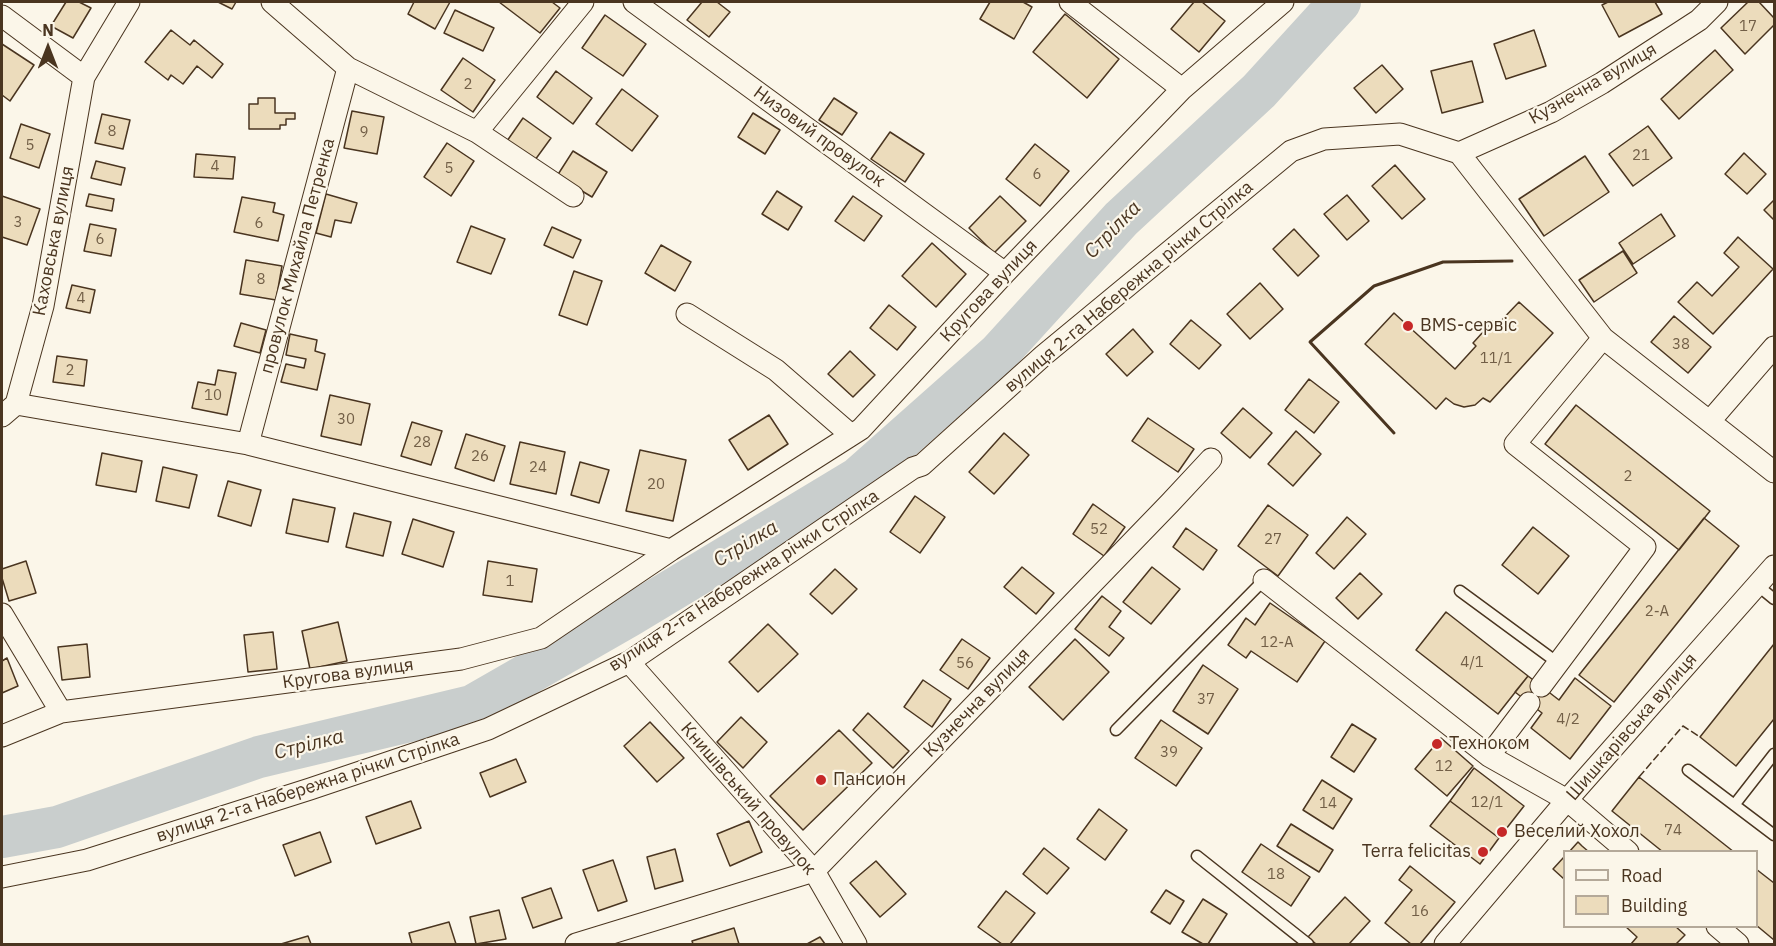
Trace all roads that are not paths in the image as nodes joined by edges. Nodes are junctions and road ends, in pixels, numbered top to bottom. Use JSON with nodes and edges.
{"nodes":[{"id":1,"x":129,"y":2,"type":"edge"},
{"id":2,"x":272,"y":2,"type":"edge"},
{"id":3,"x":583,"y":2,"type":"edge"},
{"id":4,"x":634,"y":2,"type":"edge"},
{"id":5,"x":1070,"y":2,"type":"edge"},
{"id":6,"x":1283,"y":2,"type":"edge"},
{"id":7,"x":1717,"y":2,"type":"edge"},
{"id":8,"x":2,"y":16,"type":"edge"},
{"id":9,"x":348,"y":68,"type":"junction"},
{"id":10,"x":84,"y":77,"type":"junction"},
{"id":11,"x":1182,"y":89,"type":"junction"},
{"id":12,"x":477,"y":132,"type":"junction"},
{"id":13,"x":1459,"y":153,"type":"junction"},
{"id":14,"x":573,"y":196,"type":"dead end"},
{"id":15,"x":1005,"y":273,"type":"junction"},
{"id":16,"x":687,"y":314,"type":"dead end"},
{"id":17,"x":1603,"y":338,"type":"junction"},
{"id":18,"x":1774,"y":347,"type":"edge"},
{"id":19,"x":9,"y":410,"type":"edge"},
{"id":20,"x":1710,"y":421,"type":"junction"},
{"id":21,"x":851,"y":435,"type":"junction"},
{"id":22,"x":248,"y":444,"type":"junction"},
{"id":23,"x":1211,"y":459,"type":"dead end"},
{"id":24,"x":1774,"y":472,"type":"edge"},
{"id":25,"x":671,"y":550,"type":"junction"},
{"id":26,"x":1774,"y":566,"type":"edge"},
{"id":27,"x":1264,"y":580,"type":"joint"},
{"id":28,"x":1757,"y":585,"type":"junction"},
{"id":29,"x":1460,"y":591,"type":"dead end"},
{"id":30,"x":1774,"y":599,"type":"edge"},
{"id":31,"x":2,"y":614,"type":"edge"},
{"id":32,"x":629,"y":662,"type":"junction"},
{"id":33,"x":1558,"y":663,"type":"junction"},
{"id":34,"x":61,"y":712,"type":"junction"},
{"id":35,"x":1116,"y":730,"type":"dead end"},
{"id":36,"x":2,"y":736,"type":"edge"},
{"id":37,"x":1774,"y":754,"type":"edge"},
{"id":38,"x":1489,"y":756,"type":"junction"},
{"id":39,"x":1688,"y":770,"type":"dead end"},
{"id":40,"x":1568,"y":800,"type":"junction"},
{"id":41,"x":1735,"y":804,"type":"junction"},
{"id":42,"x":1774,"y":834,"type":"edge"},
{"id":43,"x":1626,"y":850,"type":"edge"},
{"id":44,"x":1197,"y":856,"type":"dead end"},
{"id":45,"x":814,"y":871,"type":"junction"},
{"id":46,"x":2,"y":878,"type":"edge"},
{"id":47,"x":1718,"y":928,"type":"edge"},
{"id":48,"x":576,"y":945,"type":"edge"},
{"id":49,"x":856,"y":945,"type":"edge"},
{"id":50,"x":1308,"y":945,"type":"edge"},
{"id":51,"x":1445,"y":945,"type":"edge"},
{"id":52,"x":1738,"y":945,"type":"edge"}],
"edges":[{"from":1,"to":10,"type":"street","name":"Каховська вулиця"},
{"from":2,"to":9,"type":"street"},
{"from":3,"to":12,"type":"street"},
{"from":4,"to":15,"type":"street","name":"Низовий провулок"},
{"from":5,"to":11,"type":"street"},
{"from":6,"to":11,"type":"street","name":"Кругова вулиця"},
{"from":7,"to":13,"type":"street","name":"Кузнечна вулиця"},
{"from":8,"to":10,"type":"street"},
{"from":9,"to":12,"type":"street"},
{"from":9,"to":22,"type":"street","name":"провулок Михайла Петренка"},
{"from":10,"to":19,"type":"street","name":"Каховська вулиця"},
{"from":11,"to":15,"type":"street","name":"Кругова вулиця"},
{"from":12,"to":14,"type":"street"},
{"from":13,"to":17,"type":"street"},
{"from":13,"to":32,"type":"street","name":"вулиця 2-га Набережна річки Стрілка"},
{"from":15,"to":21,"type":"street","name":"Кругова вулиця"},
{"from":16,"to":21,"type":"street"},
{"from":17,"to":20,"type":"street"},
{"from":17,"to":33,"type":"street"},
{"from":18,"to":20,"type":"street"},
{"from":19,"to":22,"type":"street"},
{"from":20,"to":24,"type":"street"},
{"from":21,"to":25,"type":"street","name":"Кругова вулиця"},
{"from":22,"to":25,"type":"street"},
{"from":23,"to":45,"type":"street","name":"Кузнечна вулиця"},
{"from":25,"to":34,"type":"street","name":"Кругова вулиця"},
{"from":26,"to":28,"type":"street","name":"Шишкарівська вулиця"},
{"from":27,"to":35,"type":"lane"},
{"from":27,"to":38,"type":"street"},
{"from":28,"to":30,"type":"lane"},
{"from":28,"to":40,"type":"street","name":"Шишкарівська вулиця"},
{"from":29,"to":33,"type":"lane"},
{"from":31,"to":34,"type":"street"},
{"from":32,"to":45,"type":"street","name":"Книшівський провулок"},
{"from":32,"to":46,"type":"street","name":"вулиця 2-га Набережна річки Стрілка"},
{"from":33,"to":38,"type":"street"},
{"from":34,"to":36,"type":"street","name":"Кругова вулиця"},
{"from":37,"to":41,"type":"lane"},
{"from":38,"to":40,"type":"street"},
{"from":39,"to":41,"type":"lane"},
{"from":40,"to":43,"type":"street"},
{"from":40,"to":51,"type":"street","name":"Шишкарівська вулиця"},
{"from":41,"to":42,"type":"lane"},
{"from":44,"to":50,"type":"lane"},
{"from":45,"to":48,"type":"street","name":"Кузнечна вулиця"},
{"from":45,"to":49,"type":"street","name":"Книшівський провулок"},
{"from":47,"to":52,"type":"street"}]}
